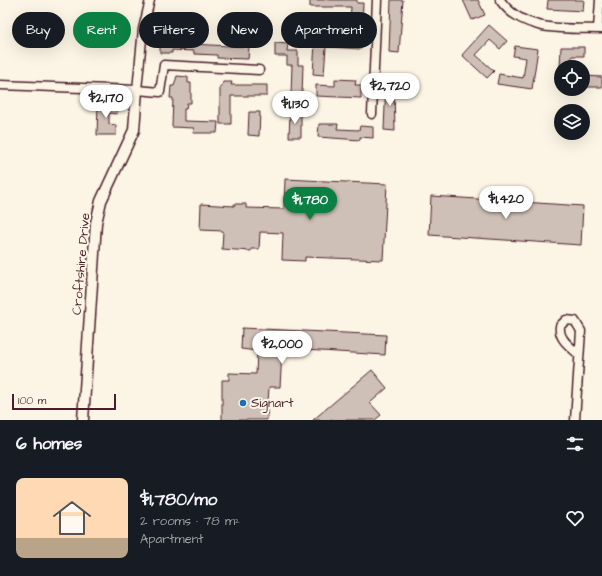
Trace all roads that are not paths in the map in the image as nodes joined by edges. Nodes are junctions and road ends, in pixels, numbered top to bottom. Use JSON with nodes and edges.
{"nodes":[{"id":1,"x":150,"y":0,"type":"edge"},
{"id":2,"x":377,"y":0,"type":"edge"},
{"id":3,"x":500,"y":0,"type":"edge"},
{"id":4,"x":600,"y":0,"type":"edge"},
{"id":5,"x":600,"y":29,"type":"edge"},
{"id":6,"x":259,"y":70,"type":"dead end"},
{"id":7,"x":0,"y":85,"type":"edge"},
{"id":8,"x":137,"y":90,"type":"junction"},
{"id":9,"x":372,"y":114,"type":"dead end"},
{"id":10,"x":579,"y":355,"type":"dead end"},
{"id":11,"x":83,"y":420,"type":"edge"},
{"id":12,"x":575,"y":420,"type":"edge"}],
"edges":[{"from":1,"to":8,"type":"street","name":"Croftshire Drive"},
{"from":2,"to":9,"type":"street"},
{"from":3,"to":5,"type":"street"},
{"from":4,"to":5,"type":"street"},
{"from":6,"to":8,"type":"street"},
{"from":7,"to":8,"type":"street"},
{"from":8,"to":11,"type":"street","name":"Croftshire Drive"},
{"from":10,"to":12,"type":"street"}]}
